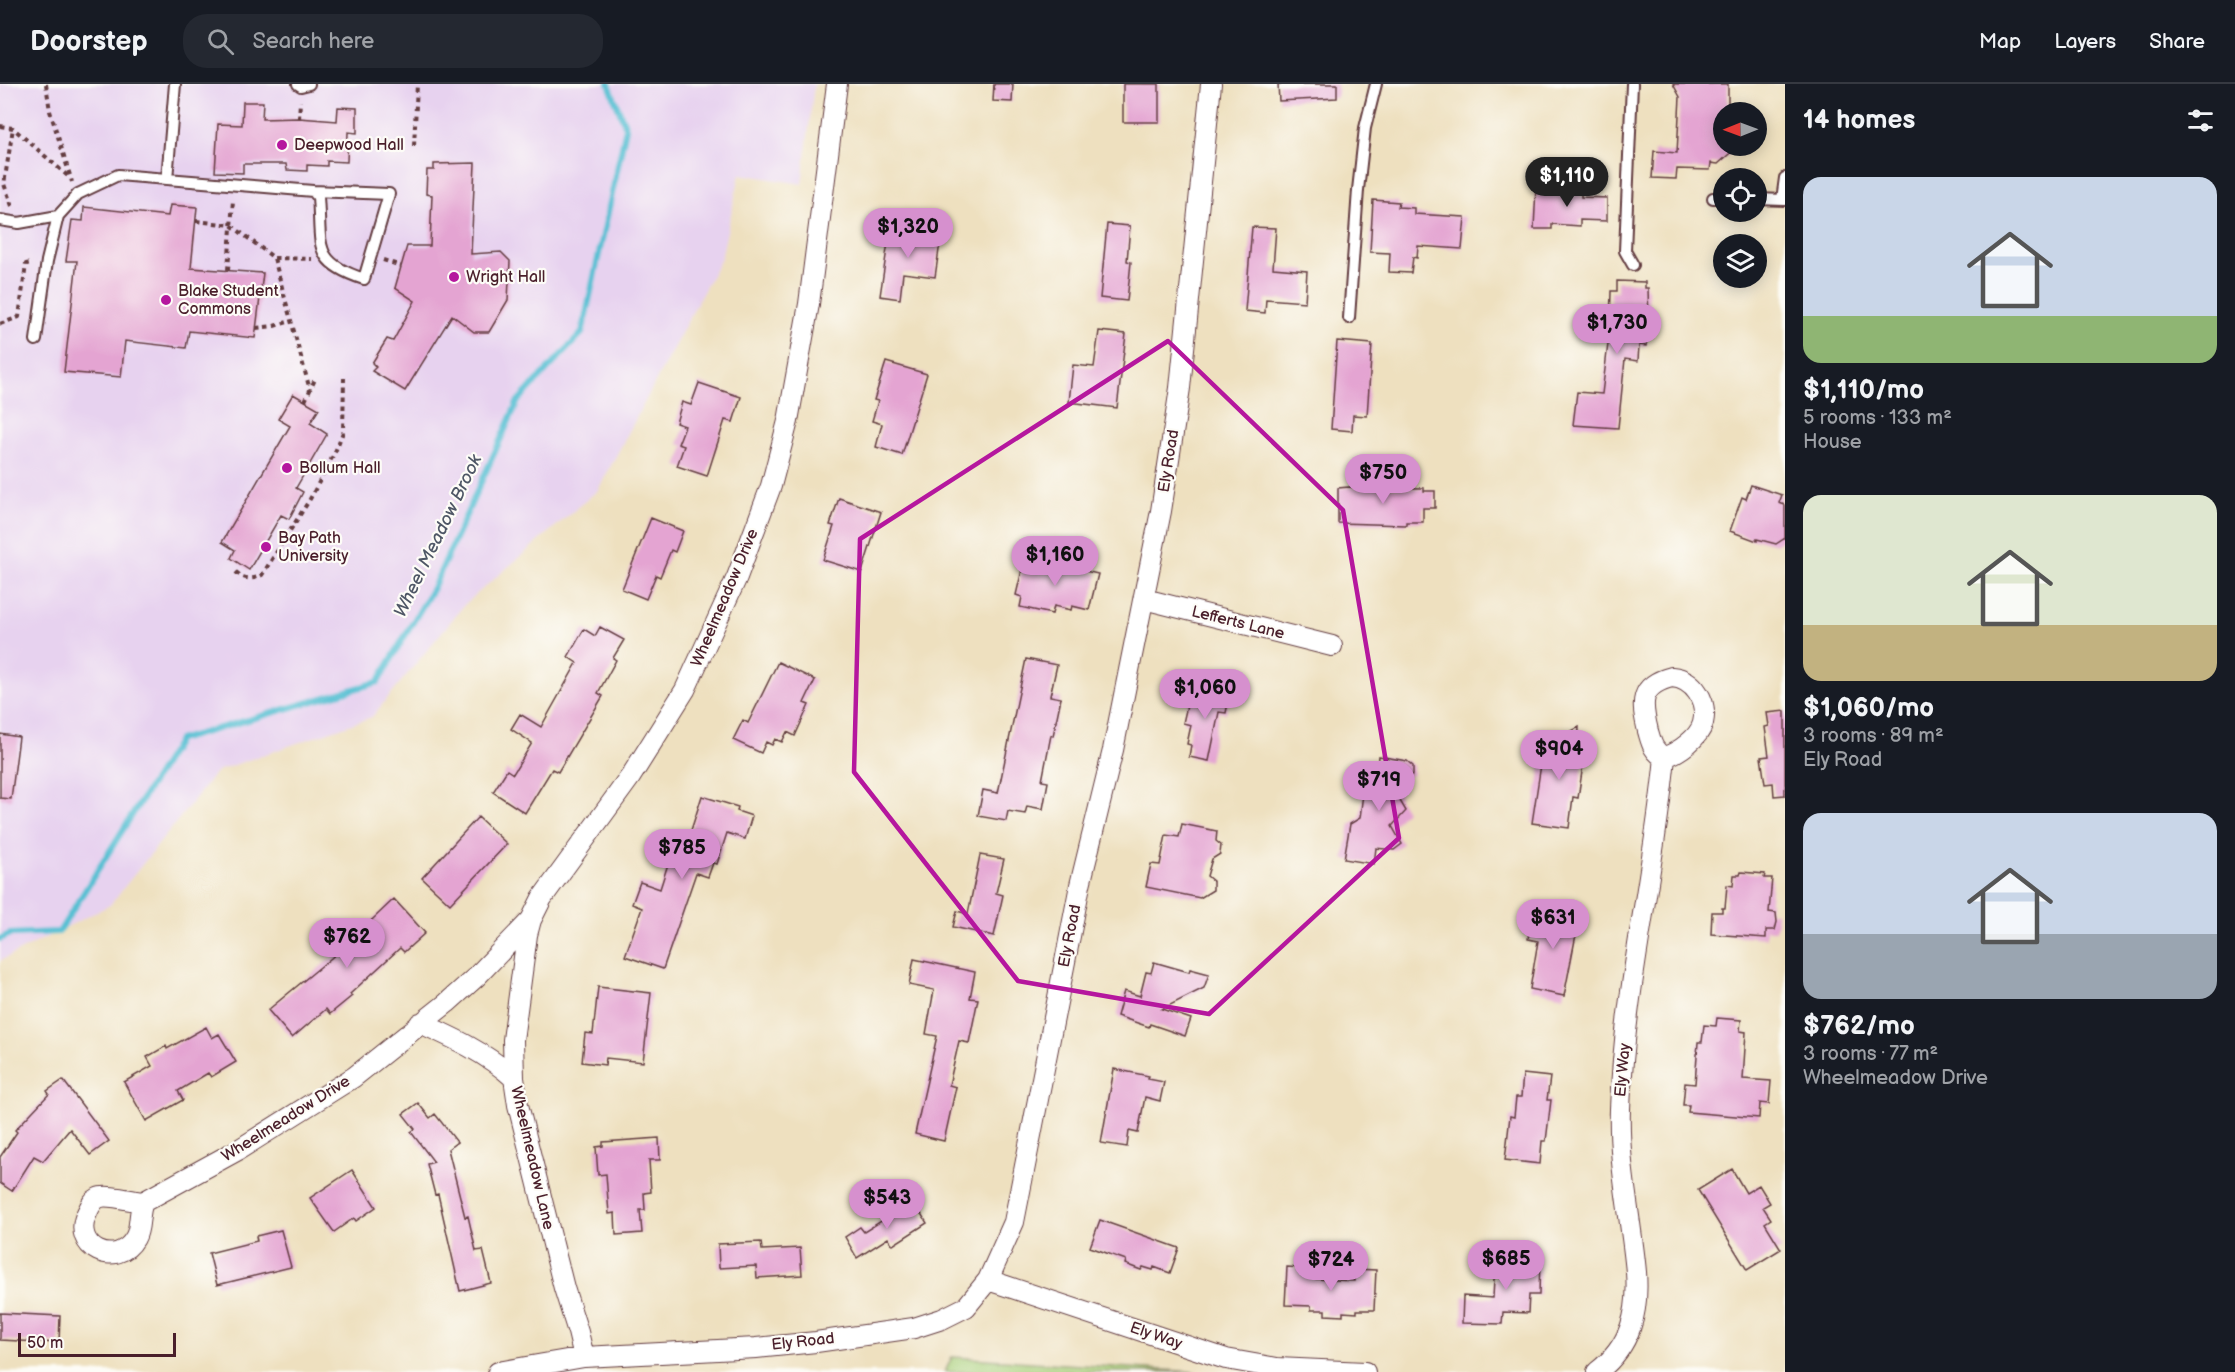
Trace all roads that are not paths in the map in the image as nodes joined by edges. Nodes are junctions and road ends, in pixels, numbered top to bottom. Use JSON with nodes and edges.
{"nodes":[{"id":1,"x":176,"y":84,"type":"edge"},
{"id":2,"x":298,"y":84,"type":"edge"},
{"id":3,"x":309,"y":84,"type":"edge"},
{"id":4,"x":837,"y":84,"type":"edge"},
{"id":5,"x":1210,"y":84,"type":"edge"},
{"id":6,"x":1376,"y":84,"type":"edge"},
{"id":7,"x":1632,"y":84,"type":"edge"},
{"id":8,"x":1785,"y":178,"type":"edge"},
{"id":9,"x":166,"y":179,"type":"junction"},
{"id":10,"x":313,"y":191,"type":"junction"},
{"id":11,"x":1767,"y":199,"type":"edge"},
{"id":12,"x":1784,"y":200,"type":"edge"},
{"id":13,"x":58,"y":216,"type":"junction"},
{"id":14,"x":0,"y":220,"type":"edge"},
{"id":15,"x":1633,"y":265,"type":"dead end"},
{"id":16,"x":1349,"y":318,"type":"dead end"},
{"id":17,"x":36,"y":340,"type":"dead end"},
{"id":18,"x":1144,"y":599,"type":"junction"},
{"id":19,"x":1332,"y":646,"type":"dead end"},
{"id":20,"x":1665,"y":758,"type":"dead end"},
{"id":21,"x":531,"y":920,"type":"junction"},
{"id":22,"x":420,"y":1023,"type":"junction"},
{"id":23,"x":514,"y":1078,"type":"junction"},
{"id":24,"x":143,"y":1202,"type":"dead end"},
{"id":25,"x":988,"y":1280,"type":"junction"},
{"id":26,"x":584,"y":1357,"type":"junction"},
{"id":27,"x":498,"y":1372,"type":"edge"},
{"id":28,"x":1365,"y":1372,"type":"edge"},
{"id":29,"x":1597,"y":1372,"type":"edge"}],
"edges":[{"from":1,"to":9,"type":"lane"},
{"from":2,"to":3,"type":"lane"},
{"from":4,"to":21,"type":"street","name":"Wheelmeadow Drive"},
{"from":5,"to":18,"type":"street","name":"Ely Road"},
{"from":6,"to":16,"type":"lane"},
{"from":7,"to":15,"type":"lane"},
{"from":8,"to":12,"type":"lane"},
{"from":9,"to":10,"type":"lane"},
{"from":9,"to":13,"type":"lane"},
{"from":10,"to":10,"type":"lane"},
{"from":11,"to":12,"type":"lane"},
{"from":13,"to":14,"type":"lane"},
{"from":13,"to":17,"type":"lane"},
{"from":18,"to":19,"type":"street","name":"Lefferts Lane"},
{"from":18,"to":25,"type":"street","name":"Ely Road"},
{"from":20,"to":29,"type":"street","name":"Ely Way"},
{"from":21,"to":22,"type":"street","name":"Wheelmeadow Drive"},
{"from":21,"to":23,"type":"street","name":"Wheelmeadow Lane"},
{"from":22,"to":23,"type":"street"},
{"from":22,"to":24,"type":"street","name":"Wheelmeadow Drive"},
{"from":23,"to":26,"type":"street","name":"Wheelmeadow Lane"},
{"from":25,"to":26,"type":"street","name":"Ely Road"},
{"from":25,"to":28,"type":"street","name":"Ely Way"},
{"from":26,"to":27,"type":"street","name":"Ely Road"}]}
